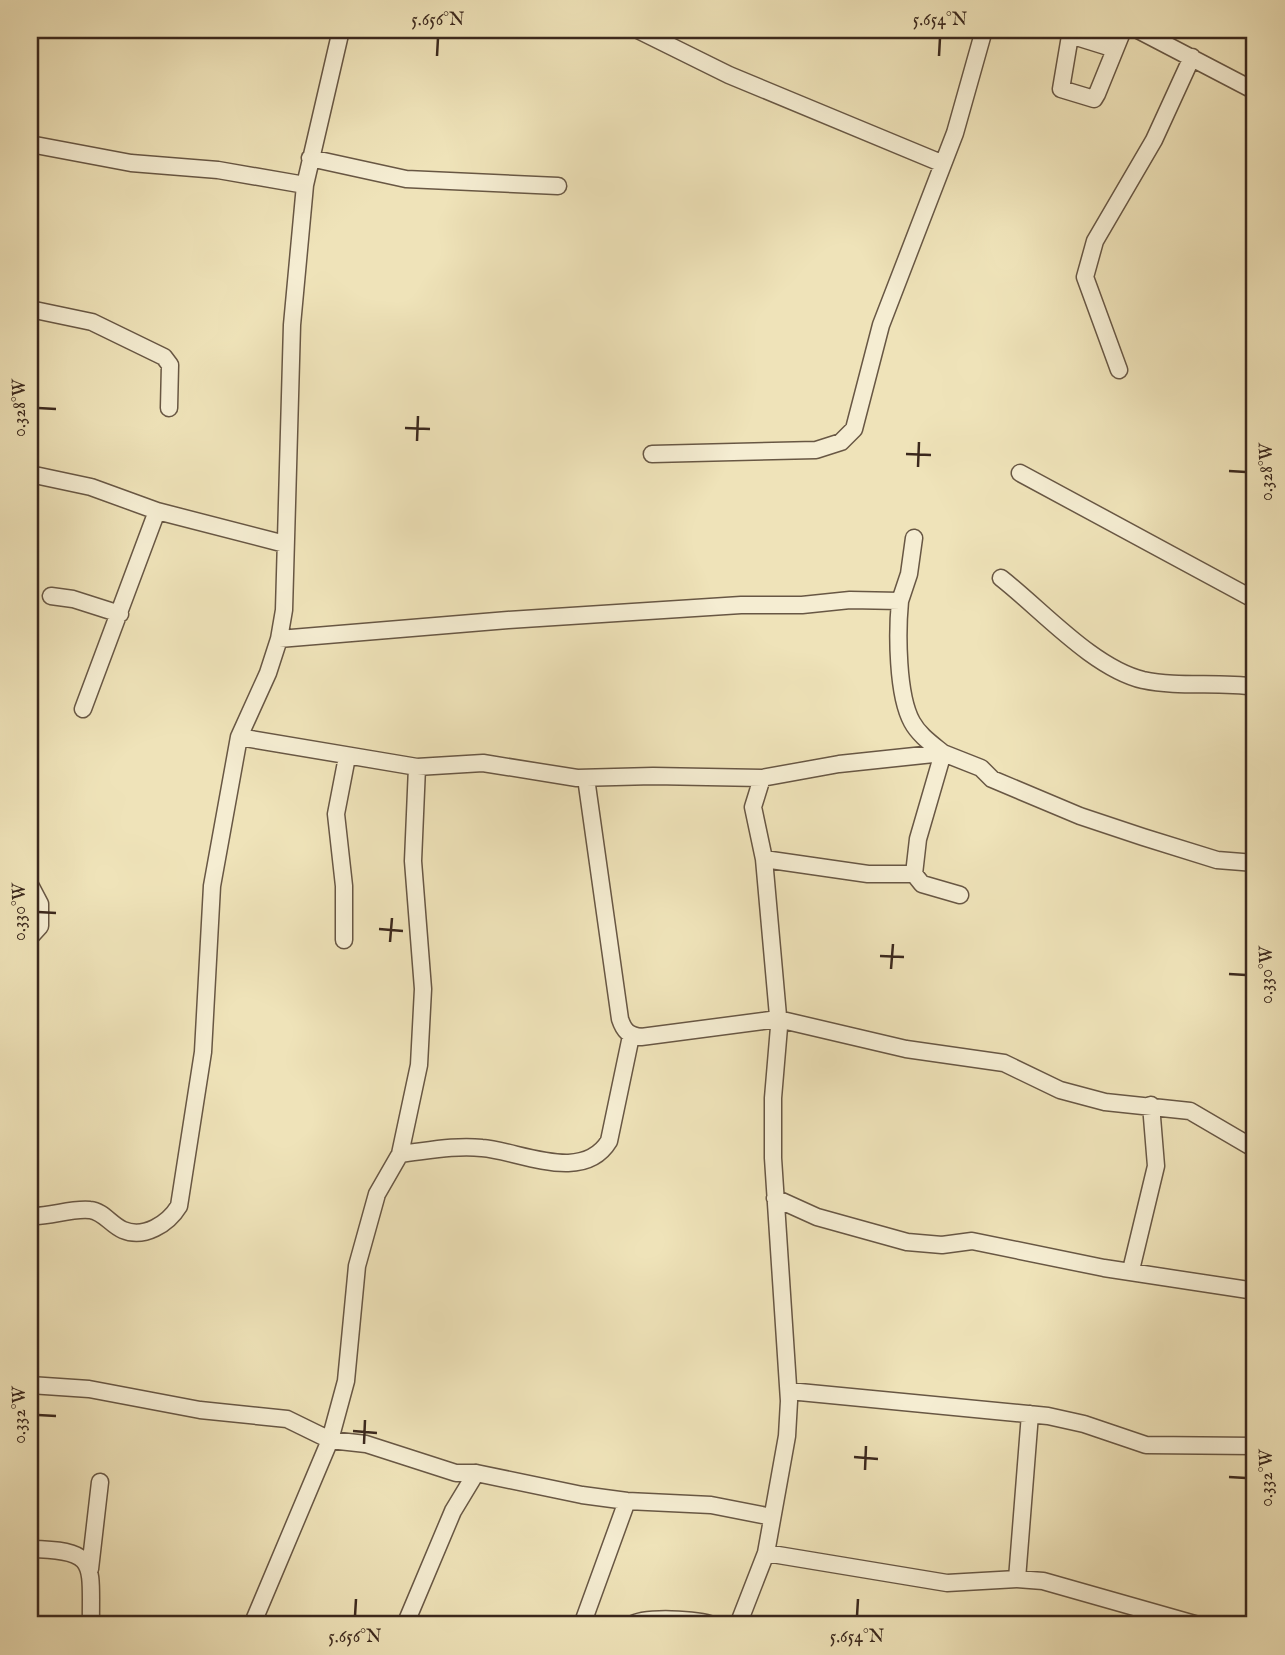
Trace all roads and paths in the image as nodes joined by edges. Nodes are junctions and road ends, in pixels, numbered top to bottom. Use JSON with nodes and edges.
{"nodes":[{"id":1,"x":341,"y":30,"type":"edge"},
{"id":2,"x":638,"y":30,"type":"edge"},
{"id":3,"x":985,"y":30,"type":"edge"},
{"id":4,"x":1123,"y":30,"type":"edge"},
{"id":5,"x":1138,"y":30,"type":"edge"},
{"id":6,"x":1070,"y":32,"type":"edge"},
{"id":7,"x":1115,"y":49,"type":"junction"},
{"id":8,"x":1192,"y":57,"type":"junction"},
{"id":9,"x":1255,"y":91,"type":"edge"},
{"id":10,"x":30,"y":144,"type":"edge"},
{"id":11,"x":310,"y":158,"type":"junction"},
{"id":12,"x":941,"y":163,"type":"junction"},
{"id":13,"x":305,"y":185,"type":"junction"},
{"id":14,"x":558,"y":186,"type":"dead end"},
{"id":15,"x":30,"y":309,"type":"edge"},
{"id":16,"x":1119,"y":370,"type":"dead end"},
{"id":17,"x":169,"y":408,"type":"dead end"},
{"id":18,"x":652,"y":454,"type":"dead end"},
{"id":19,"x":1020,"y":473,"type":"dead end"},
{"id":20,"x":30,"y":474,"type":"edge"},
{"id":21,"x":157,"y":512,"type":"junction"},
{"id":22,"x":915,"y":538,"type":"dead end"},
{"id":23,"x":285,"y":544,"type":"junction"},
{"id":24,"x":1001,"y":578,"type":"dead end"},
{"id":25,"x":51,"y":596,"type":"dead end"},
{"id":26,"x":1255,"y":599,"type":"edge"},
{"id":27,"x":900,"y":601,"type":"junction"},
{"id":28,"x":120,"y":614,"type":"junction"},
{"id":29,"x":279,"y":639,"type":"junction"},
{"id":30,"x":1255,"y":687,"type":"edge"},
{"id":31,"x":83,"y":709,"type":"dead end"},
{"id":32,"x":239,"y":737,"type":"junction"},
{"id":33,"x":943,"y":754,"type":"junction"},
{"id":34,"x":347,"y":757,"type":"junction"},
{"id":35,"x":418,"y":767,"type":"junction"},
{"id":36,"x":586,"y":778,"type":"junction"},
{"id":37,"x":762,"y":778,"type":"junction"},
{"id":38,"x":764,"y":859,"type":"junction"},
{"id":39,"x":1255,"y":863,"type":"edge"},
{"id":40,"x":914,"y":874,"type":"junction"},
{"id":41,"x":30,"y":885,"type":"edge"},
{"id":42,"x":960,"y":895,"type":"dead end"},
{"id":43,"x":30,"y":937,"type":"edge"},
{"id":44,"x":344,"y":940,"type":"dead end"},
{"id":45,"x":778,"y":1019,"type":"junction"},
{"id":46,"x":631,"y":1036,"type":"junction"},
{"id":47,"x":1151,"y":1105,"type":"junction"},
{"id":48,"x":1255,"y":1149,"type":"edge"},
{"id":49,"x":400,"y":1154,"type":"junction"},
{"id":50,"x":775,"y":1198,"type":"junction"},
{"id":51,"x":30,"y":1216,"type":"edge"},
{"id":52,"x":1131,"y":1270,"type":"junction"},
{"id":53,"x":1255,"y":1291,"type":"edge"},
{"id":54,"x":30,"y":1385,"type":"edge"},
{"id":55,"x":789,"y":1391,"type":"junction"},
{"id":56,"x":1030,"y":1414,"type":"junction"},
{"id":57,"x":330,"y":1440,"type":"junction"},
{"id":58,"x":1255,"y":1446,"type":"edge"},
{"id":59,"x":476,"y":1473,"type":"junction"},
{"id":60,"x":100,"y":1482,"type":"dead end"},
{"id":61,"x":627,"y":1501,"type":"junction"},
{"id":62,"x":772,"y":1517,"type":"junction"},
{"id":63,"x":30,"y":1549,"type":"edge"},
{"id":64,"x":766,"y":1553,"type":"junction"},
{"id":65,"x":90,"y":1569,"type":"junction"},
{"id":66,"x":1017,"y":1579,"type":"junction"},
{"id":67,"x":91,"y":1625,"type":"edge"},
{"id":68,"x":252,"y":1625,"type":"edge"},
{"id":69,"x":405,"y":1625,"type":"edge"},
{"id":70,"x":582,"y":1625,"type":"edge"},
{"id":71,"x":631,"y":1625,"type":"edge"},
{"id":72,"x":713,"y":1625,"type":"edge"},
{"id":73,"x":738,"y":1625,"type":"edge"},
{"id":74,"x":1198,"y":1625,"type":"edge"}],
"edges":[{"from":1,"to":11,"type":"street"},
{"from":2,"to":12,"type":"street"},
{"from":3,"to":12,"type":"street"},
{"from":4,"to":7,"type":"street"},
{"from":5,"to":8,"type":"street"},
{"from":6,"to":7,"type":"street"},
{"from":6,"to":7,"type":"street"},
{"from":8,"to":9,"type":"street"},
{"from":8,"to":16,"type":"street"},
{"from":10,"to":13,"type":"street"},
{"from":11,"to":13,"type":"street"},
{"from":11,"to":14,"type":"street"},
{"from":12,"to":18,"type":"street"},
{"from":13,"to":23,"type":"street"},
{"from":15,"to":17,"type":"street"},
{"from":19,"to":26,"type":"street"},
{"from":20,"to":21,"type":"street"},
{"from":21,"to":23,"type":"street"},
{"from":21,"to":28,"type":"street"},
{"from":22,"to":27,"type":"street"},
{"from":23,"to":29,"type":"street"},
{"from":24,"to":30,"type":"street"},
{"from":25,"to":28,"type":"street"},
{"from":27,"to":29,"type":"street"},
{"from":27,"to":33,"type":"street"},
{"from":28,"to":31,"type":"street"},
{"from":29,"to":32,"type":"street"},
{"from":32,"to":34,"type":"street"},
{"from":32,"to":51,"type":"street"},
{"from":33,"to":37,"type":"street"},
{"from":33,"to":39,"type":"street"},
{"from":33,"to":40,"type":"street"},
{"from":34,"to":35,"type":"street"},
{"from":34,"to":44,"type":"street"},
{"from":35,"to":36,"type":"street"},
{"from":35,"to":49,"type":"street"},
{"from":36,"to":37,"type":"street"},
{"from":36,"to":46,"type":"street"},
{"from":37,"to":38,"type":"street"},
{"from":38,"to":40,"type":"street"},
{"from":38,"to":45,"type":"street"},
{"from":40,"to":42,"type":"street"},
{"from":41,"to":43,"type":"street"},
{"from":45,"to":46,"type":"street"},
{"from":45,"to":47,"type":"street"},
{"from":45,"to":50,"type":"street"},
{"from":46,"to":49,"type":"street"},
{"from":47,"to":48,"type":"street"},
{"from":47,"to":52,"type":"street"},
{"from":49,"to":57,"type":"street"},
{"from":50,"to":52,"type":"street"},
{"from":50,"to":55,"type":"street"},
{"from":52,"to":53,"type":"street"},
{"from":54,"to":57,"type":"street"},
{"from":55,"to":56,"type":"street"},
{"from":55,"to":62,"type":"street"},
{"from":56,"to":58,"type":"street"},
{"from":56,"to":66,"type":"street"},
{"from":57,"to":59,"type":"street"},
{"from":57,"to":68,"type":"street"},
{"from":59,"to":61,"type":"street"},
{"from":59,"to":69,"type":"street"},
{"from":60,"to":65,"type":"street"},
{"from":61,"to":62,"type":"street"},
{"from":61,"to":70,"type":"street"},
{"from":62,"to":64,"type":"street"},
{"from":63,"to":65,"type":"street"},
{"from":64,"to":66,"type":"street"},
{"from":64,"to":73,"type":"street"},
{"from":65,"to":67,"type":"street"},
{"from":66,"to":74,"type":"street"},
{"from":71,"to":72,"type":"street"}]}
